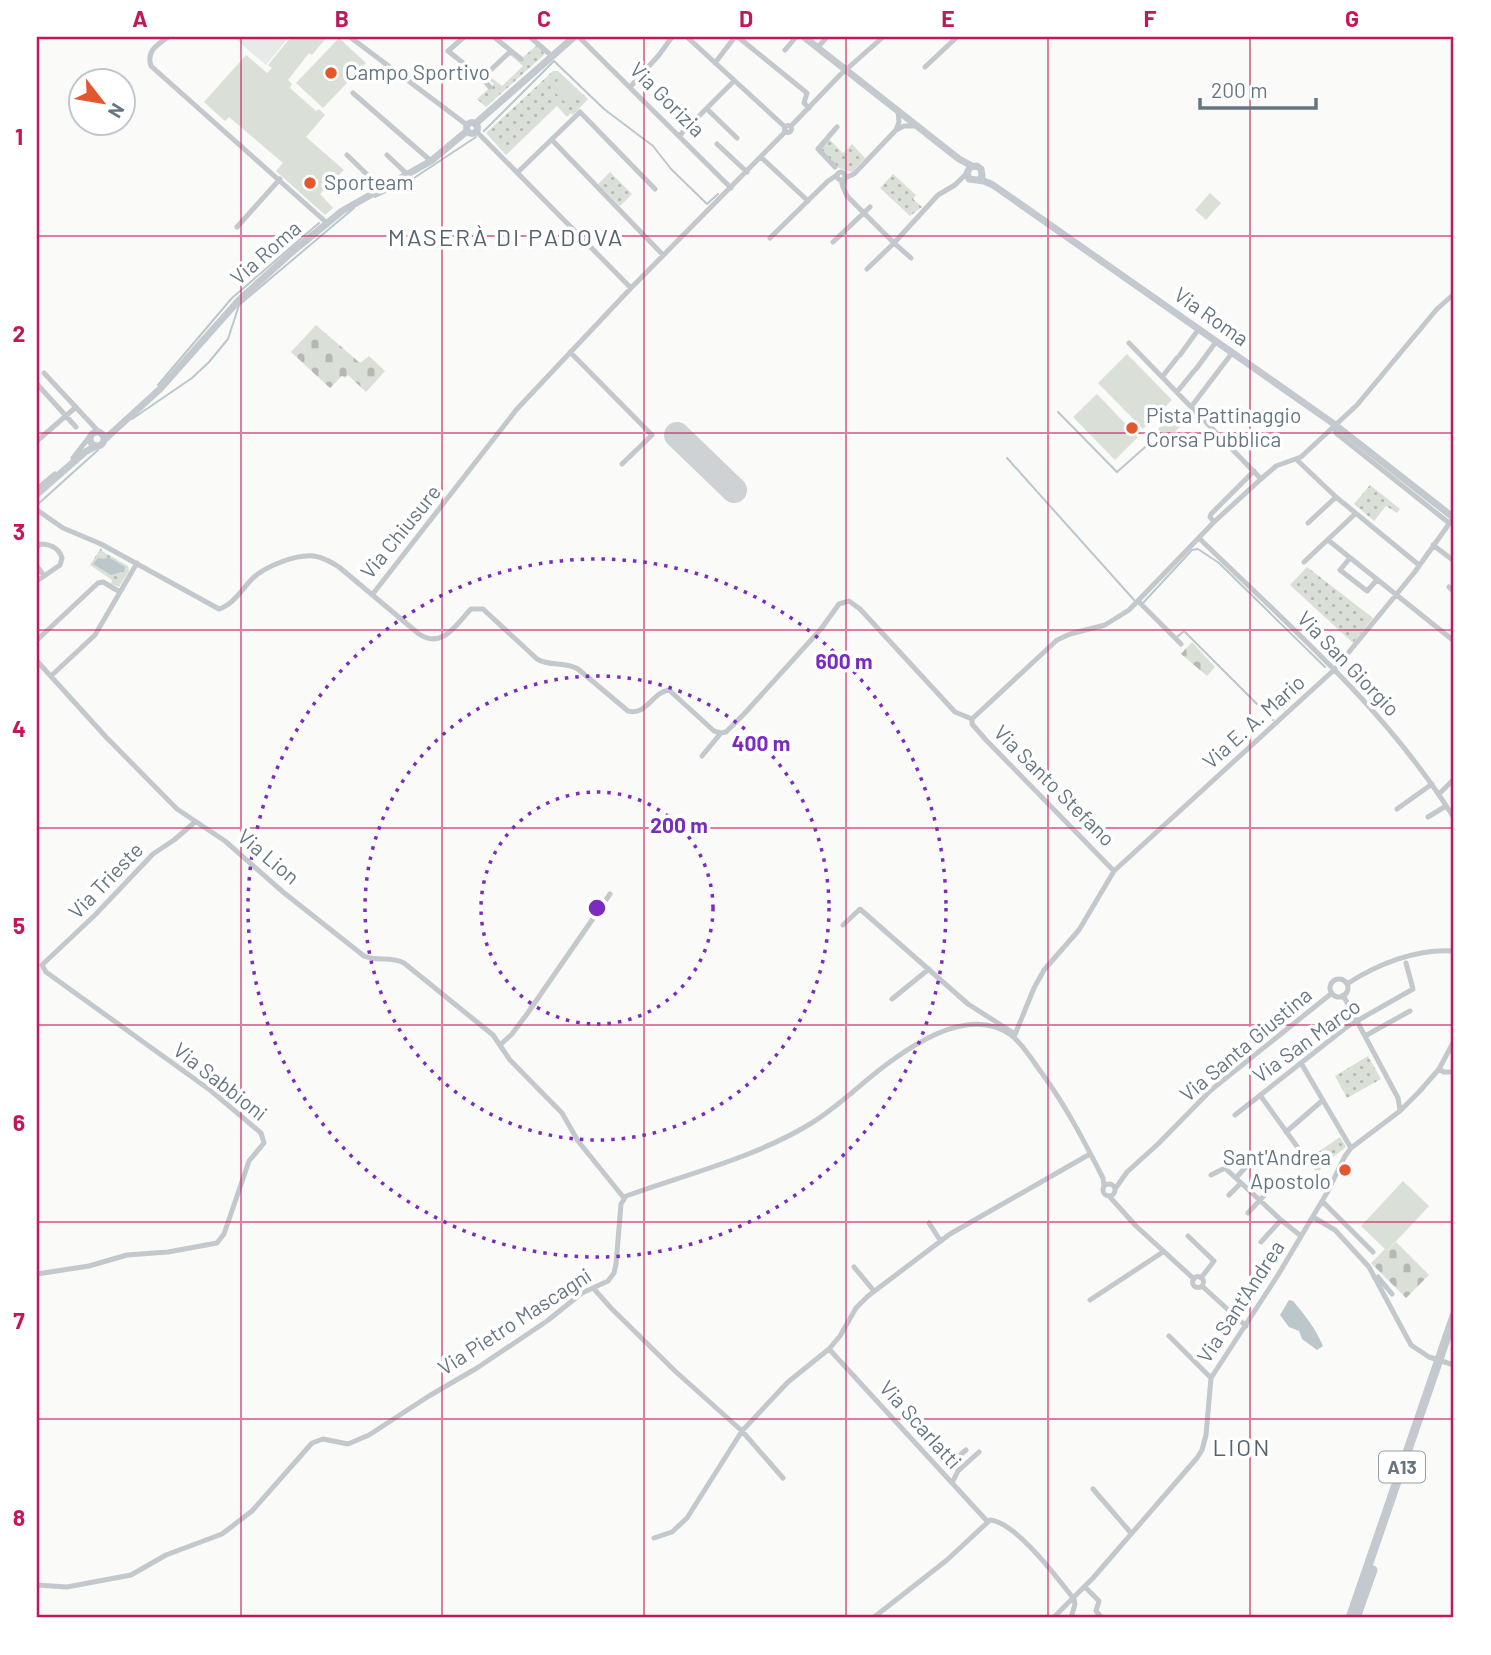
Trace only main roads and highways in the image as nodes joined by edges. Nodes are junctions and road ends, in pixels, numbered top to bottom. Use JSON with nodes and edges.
{"nodes":[{"id":1,"x":577,"y":37,"type":"edge"},
{"id":2,"x":804,"y":37,"type":"edge"},
{"id":3,"x":969,"y":170,"type":"junction"},
{"id":4,"x":978,"y":178,"type":"junction"},
{"id":5,"x":37,"y":494,"type":"edge"},
{"id":6,"x":1452,"y":519,"type":"edge"},
{"id":7,"x":1454,"y":1316,"type":"edge"},
{"id":8,"x":1454,"y":1334,"type":"edge"},
{"id":9,"x":1350,"y":1618,"type":"edge"},
{"id":10,"x":1356,"y":1618,"type":"edge"}],
"edges":[{"from":1,"to":5,"type":"main road","name":"Via Roma"},
{"from":2,"to":3,"type":"main road"},
{"from":3,"to":4,"type":"main road"},
{"from":3,"to":4,"type":"main road"},
{"from":4,"to":6,"type":"main road","name":"Via Roma"},
{"from":7,"to":9,"type":"highway","number":"A13"},
{"from":8,"to":10,"type":"highway","number":"A13"}]}
